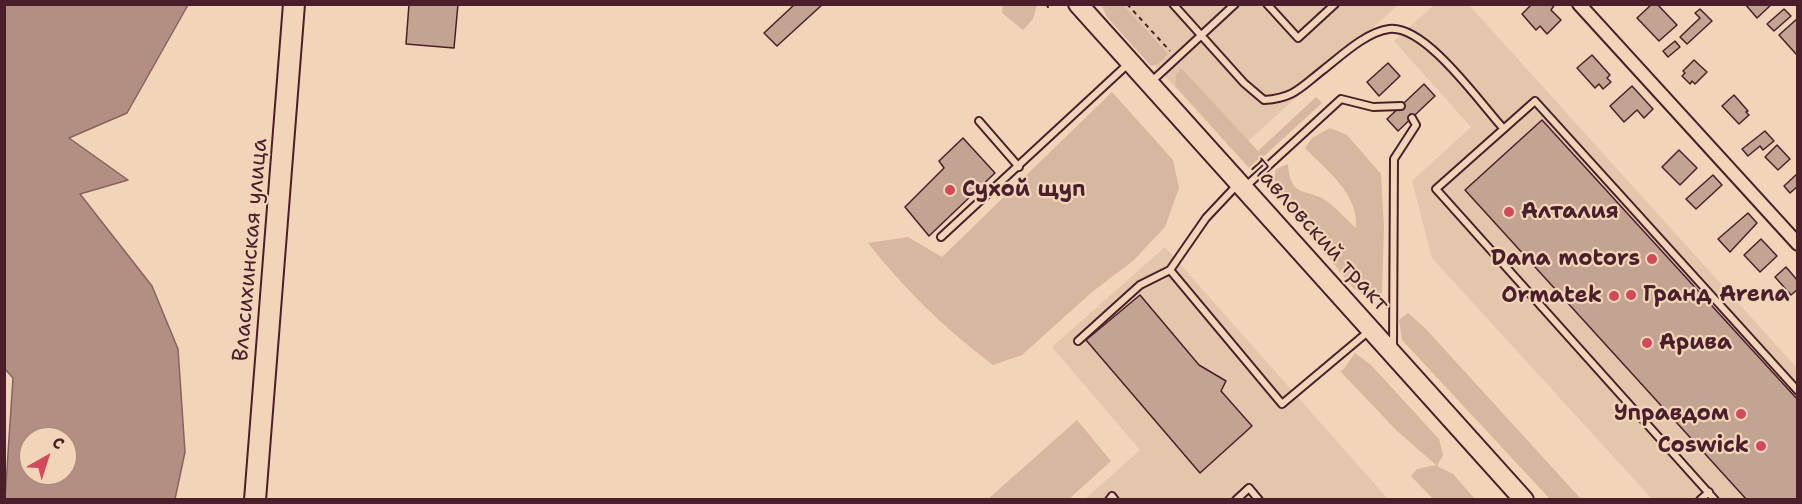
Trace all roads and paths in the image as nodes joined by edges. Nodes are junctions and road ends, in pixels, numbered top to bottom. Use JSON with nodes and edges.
{"nodes":[{"id":1,"x":294,"y":4,"type":"edge"},
{"id":2,"x":1046,"y":4,"type":"edge"},
{"id":3,"x":1127,"y":4,"type":"edge"},
{"id":4,"x":1173,"y":4,"type":"edge"},
{"id":5,"x":1235,"y":4,"type":"edge"},
{"id":6,"x":1267,"y":4,"type":"edge"},
{"id":7,"x":1335,"y":4,"type":"edge"},
{"id":8,"x":1579,"y":4,"type":"edge"},
{"id":9,"x":1079,"y":5,"type":"edge"},
{"id":10,"x":1050,"y":10,"type":"dead end"},
{"id":11,"x":1201,"y":36,"type":"junction"},
{"id":12,"x":1177,"y":58,"type":"junction"},
{"id":13,"x":1129,"y":62,"type":"junction"},
{"id":14,"x":1149,"y":84,"type":"junction"},
{"id":15,"x":1401,"y":106,"type":"dead end"},
{"id":16,"x":1412,"y":118,"type":"dead end"},
{"id":17,"x":978,"y":121,"type":"dead end"},
{"id":18,"x":1503,"y":128,"type":"junction"},
{"id":19,"x":1019,"y":167,"type":"junction"},
{"id":20,"x":1241,"y":185,"type":"junction"},
{"id":21,"x":941,"y":237,"type":"dead end"},
{"id":22,"x":1797,"y":244,"type":"edge"},
{"id":23,"x":1170,"y":270,"type":"junction"},
{"id":24,"x":1371,"y":329,"type":"junction"},
{"id":25,"x":1078,"y":341,"type":"dead end"},
{"id":26,"x":1393,"y":353,"type":"junction"},
{"id":27,"x":1797,"y":391,"type":"edge"},
{"id":28,"x":1709,"y":492,"type":"junction"},
{"id":29,"x":255,"y":500,"type":"edge"},
{"id":30,"x":1108,"y":500,"type":"edge"},
{"id":31,"x":1116,"y":500,"type":"edge"},
{"id":32,"x":1236,"y":500,"type":"edge"},
{"id":33,"x":1260,"y":500,"type":"edge"},
{"id":34,"x":1524,"y":500,"type":"edge"},
{"id":35,"x":1700,"y":500,"type":"edge"},
{"id":36,"x":1715,"y":500,"type":"edge"}],
"edges":[{"from":1,"to":29,"type":"highway","name":"Власихинская улица"},
{"from":2,"to":10,"type":"path"},
{"from":3,"to":12,"type":"path"},
{"from":4,"to":11,"type":"lane"},
{"from":5,"to":11,"type":"lane"},
{"from":6,"to":7,"type":"lane"},
{"from":8,"to":22,"type":"street"},
{"from":9,"to":13,"type":"main road","name":"Павловский тракт"},
{"from":11,"to":12,"type":"lane"},
{"from":11,"to":18,"type":"lane"},
{"from":12,"to":14,"type":"lane"},
{"from":13,"to":14,"type":"main road","name":"Павловский тракт"},
{"from":13,"to":19,"type":"lane"},
{"from":14,"to":20,"type":"main road","name":"Павловский тракт"},
{"from":15,"to":20,"type":"lane"},
{"from":16,"to":26,"type":"lane"},
{"from":17,"to":19,"type":"lane"},
{"from":18,"to":27,"type":"lane"},
{"from":18,"to":28,"type":"lane"},
{"from":19,"to":21,"type":"lane"},
{"from":20,"to":23,"type":"lane"},
{"from":20,"to":24,"type":"main road","name":"Павловский тракт"},
{"from":23,"to":24,"type":"lane"},
{"from":23,"to":25,"type":"lane"},
{"from":24,"to":26,"type":"main road","name":"Павловский тракт"},
{"from":26,"to":34,"type":"main road","name":"Павловский тракт"},
{"from":28,"to":35,"type":"lane"},
{"from":28,"to":36,"type":"lane"},
{"from":30,"to":31,"type":"lane"},
{"from":32,"to":33,"type":"lane"}]}
